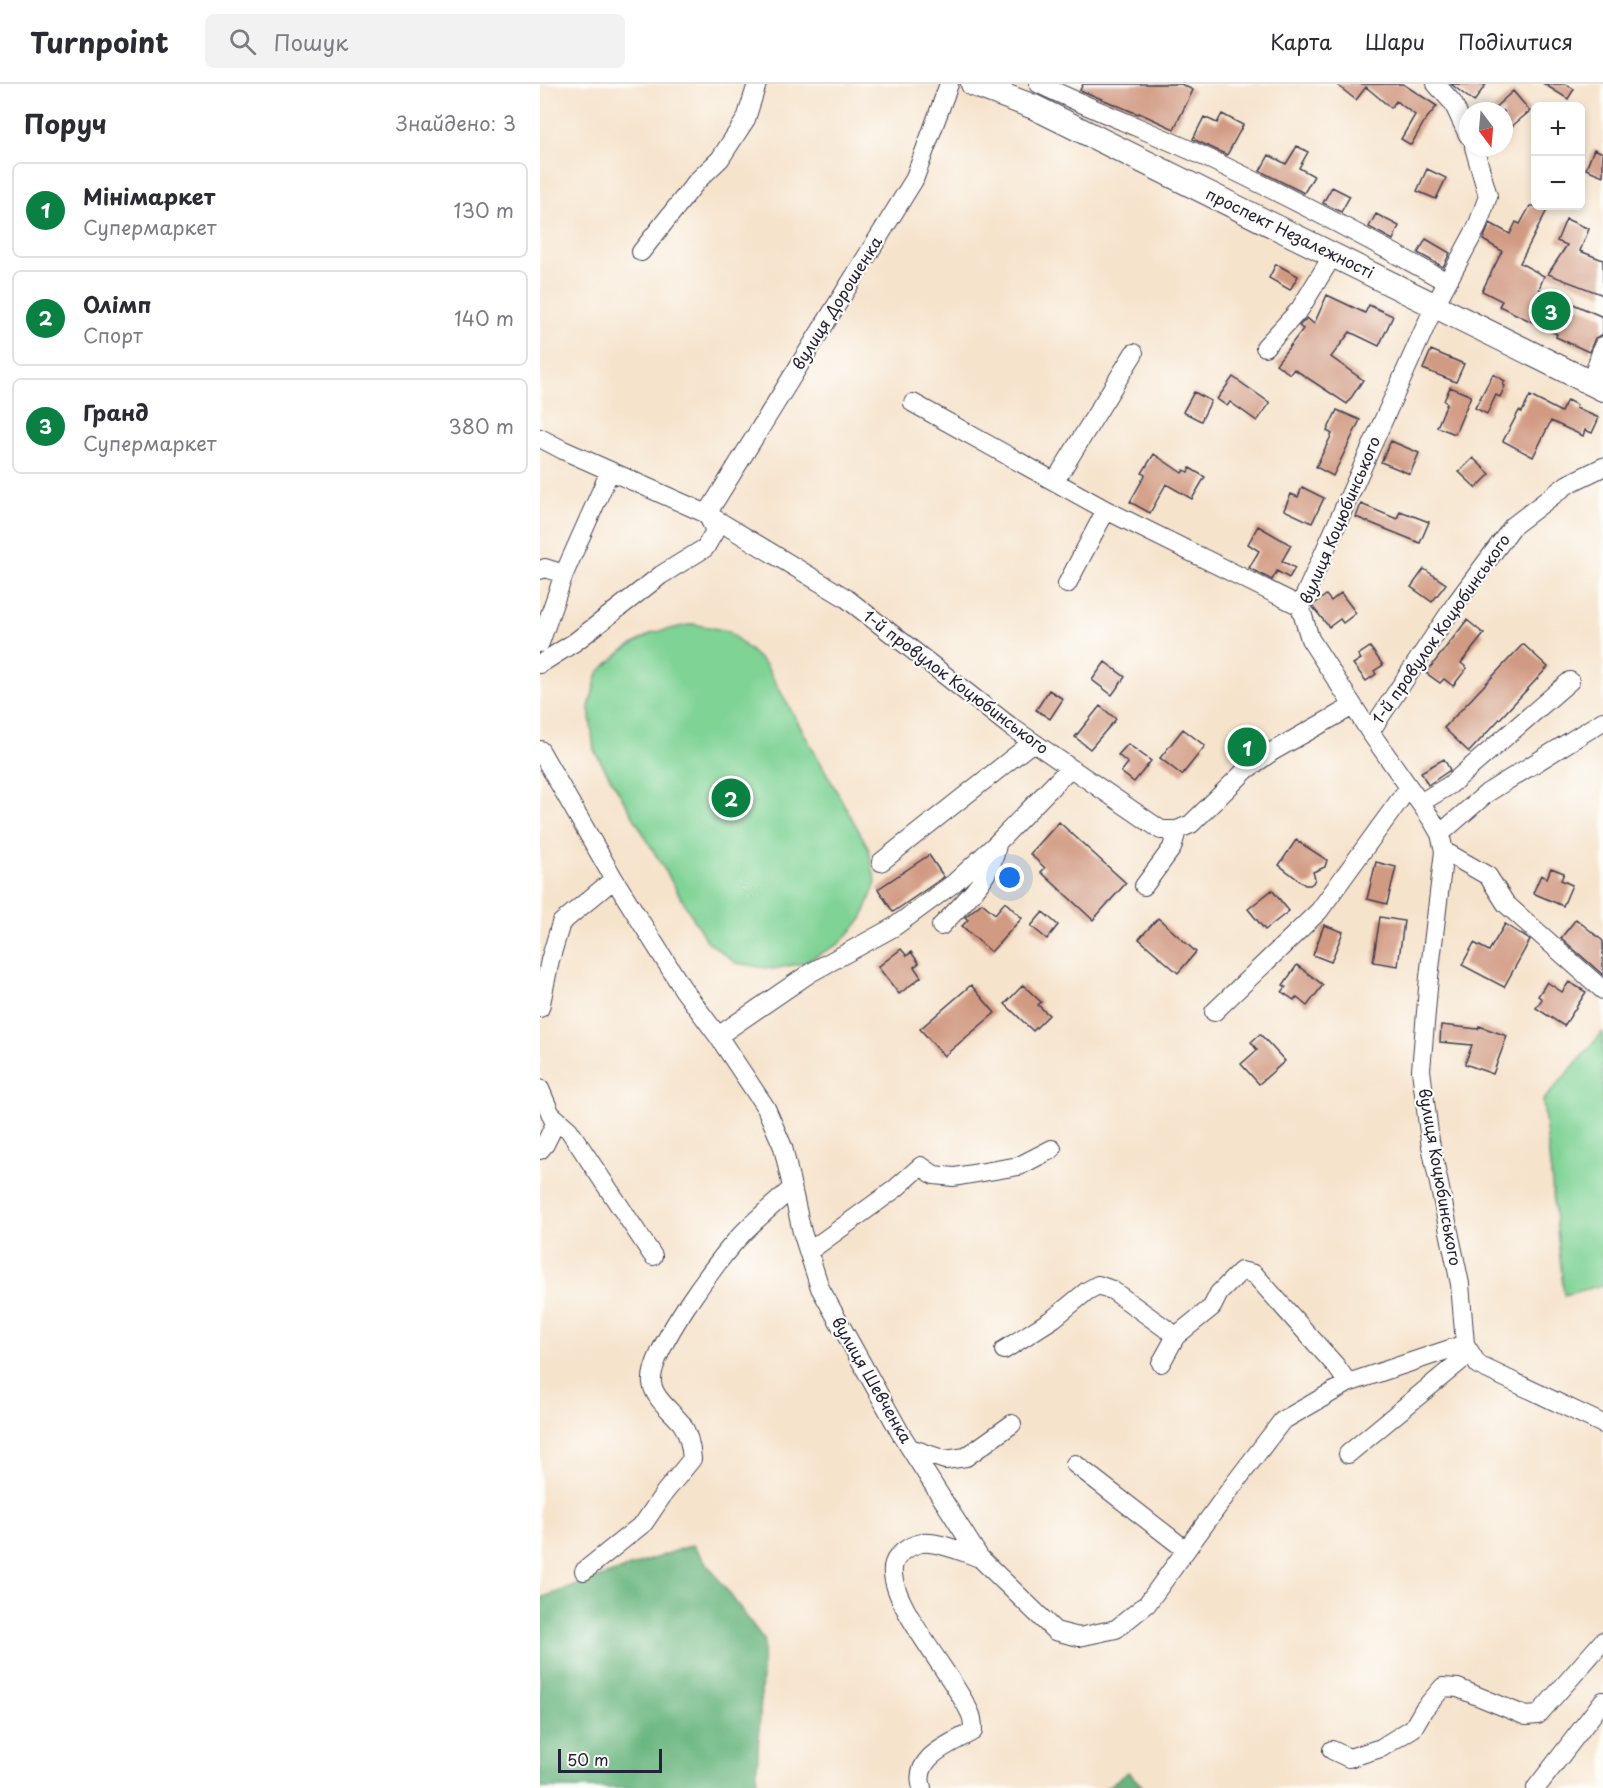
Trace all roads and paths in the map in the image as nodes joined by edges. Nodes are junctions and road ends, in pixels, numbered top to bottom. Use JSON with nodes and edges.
{"nodes":[{"id":1,"x":757,"y":84,"type":"edge"},
{"id":2,"x":949,"y":84,"type":"edge"},
{"id":3,"x":974,"y":84,"type":"edge"},
{"id":4,"x":1039,"y":84,"type":"edge"},
{"id":5,"x":1436,"y":84,"type":"edge"},
{"id":6,"x":1027,"y":94,"type":"edge"},
{"id":7,"x":1459,"y":116,"type":"edge"},
{"id":8,"x":1477,"y":156,"type":"edge"},
{"id":9,"x":1312,"y":210,"type":"junction"},
{"id":10,"x":1298,"y":238,"type":"junction"},
{"id":11,"x":641,"y":252,"type":"dead end"},
{"id":12,"x":1333,"y":255,"type":"junction"},
{"id":13,"x":1447,"y":282,"type":"junction"},
{"id":14,"x":1435,"y":305,"type":"junction"},
{"id":15,"x":1603,"y":346,"type":"edge"},
{"id":16,"x":1265,"y":347,"type":"dead end"},
{"id":17,"x":1134,"y":353,"type":"dead end"},
{"id":18,"x":1597,"y":386,"type":"edge"},
{"id":19,"x":913,"y":403,"type":"dead end"},
{"id":20,"x":540,"y":438,"type":"edge"},
{"id":21,"x":1603,"y":467,"type":"edge"},
{"id":22,"x":610,"y":471,"type":"junction"},
{"id":23,"x":1055,"y":481,"type":"junction"},
{"id":24,"x":1106,"y":510,"type":"junction"},
{"id":25,"x":707,"y":514,"type":"junction"},
{"id":26,"x":540,"y":570,"type":"edge"},
{"id":27,"x":564,"y":574,"type":"junction"},
{"id":28,"x":1066,"y":584,"type":"dead end"},
{"id":29,"x":1300,"y":606,"type":"junction"},
{"id":30,"x":540,"y":643,"type":"edge"},
{"id":31,"x":540,"y":664,"type":"edge"},
{"id":32,"x":1570,"y":681,"type":"dead end"},
{"id":33,"x":1353,"y":706,"type":"junction"},
{"id":34,"x":1603,"y":721,"type":"edge"},
{"id":35,"x":1370,"y":732,"type":"junction"},
{"id":36,"x":1033,"y":742,"type":"junction"},
{"id":37,"x":540,"y":750,"type":"edge"},
{"id":38,"x":1070,"y":768,"type":"junction"},
{"id":39,"x":1409,"y":787,"type":"junction"},
{"id":40,"x":1420,"y":803,"type":"junction"},
{"id":41,"x":1177,"y":830,"type":"junction"},
{"id":42,"x":997,"y":843,"type":"junction"},
{"id":43,"x":1442,"y":843,"type":"junction"},
{"id":44,"x":881,"y":862,"type":"dead end"},
{"id":45,"x":614,"y":879,"type":"junction"},
{"id":46,"x":1143,"y":886,"type":"dead end"},
{"id":47,"x":941,"y":926,"type":"dead end"},
{"id":48,"x":1603,"y":990,"type":"edge"},
{"id":49,"x":540,"y":1008,"type":"edge"},
{"id":50,"x":1214,"y":1012,"type":"dead end"},
{"id":51,"x":718,"y":1036,"type":"junction"},
{"id":52,"x":540,"y":1089,"type":"edge"},
{"id":53,"x":552,"y":1115,"type":"junction"},
{"id":54,"x":1052,"y":1149,"type":"dead end"},
{"id":55,"x":540,"y":1150,"type":"edge"},
{"id":56,"x":792,"y":1188,"type":"junction"},
{"id":57,"x":808,"y":1252,"type":"junction"},
{"id":58,"x":653,"y":1256,"type":"dead end"},
{"id":59,"x":1176,"y":1336,"type":"junction"},
{"id":60,"x":1467,"y":1348,"type":"junction"},
{"id":61,"x":1004,"y":1350,"type":"dead end"},
{"id":62,"x":1161,"y":1363,"type":"dead end"},
{"id":63,"x":1348,"y":1383,"type":"junction"},
{"id":64,"x":1012,"y":1424,"type":"dead end"},
{"id":65,"x":1603,"y":1424,"type":"edge"},
{"id":66,"x":910,"y":1448,"type":"junction"},
{"id":67,"x":1348,"y":1454,"type":"dead end"},
{"id":68,"x":1075,"y":1464,"type":"dead end"},
{"id":69,"x":1186,"y":1551,"type":"junction"},
{"id":70,"x":980,"y":1558,"type":"junction"},
{"id":71,"x":584,"y":1571,"type":"dead end"},
{"id":72,"x":1603,"y":1641,"type":"edge"},
{"id":73,"x":1603,"y":1701,"type":"edge"},
{"id":74,"x":1332,"y":1750,"type":"dead end"},
{"id":75,"x":922,"y":1788,"type":"edge"},
{"id":76,"x":1536,"y":1788,"type":"edge"}],
"edges":[{"from":1,"to":11,"type":"street"},
{"from":2,"to":25,"type":"street","name":"вулиця Дорошенка"},
{"from":3,"to":6,"type":"main road","name":"проспект Незалежності"},
{"from":4,"to":9,"type":"street"},
{"from":5,"to":7,"type":"street"},
{"from":6,"to":10,"type":"main road","name":"проспект Незалежності"},
{"from":8,"to":13,"type":"street","name":"вулиця Коцюбинського"},
{"from":9,"to":10,"type":"street"},
{"from":9,"to":13,"type":"street"},
{"from":10,"to":12,"type":"main road","name":"проспект Незалежності"},
{"from":12,"to":14,"type":"main road","name":"проспект Незалежності"},
{"from":12,"to":16,"type":"street"},
{"from":13,"to":14,"type":"street","name":"вулиця Коцюбинського"},
{"from":14,"to":18,"type":"main road","name":"проспект Незалежності"},
{"from":14,"to":29,"type":"street","name":"вулиця Коцюбинського"},
{"from":15,"to":18,"type":"street"},
{"from":17,"to":23,"type":"street"},
{"from":19,"to":23,"type":"street"},
{"from":20,"to":22,"type":"street","name":"1-й провулок Коцюбинського"},
{"from":21,"to":35,"type":"street","name":"1-й провулок Коцюбинського"},
{"from":22,"to":25,"type":"street","name":"1-й провулок Коцюбинського"},
{"from":22,"to":27,"type":"street"},
{"from":23,"to":24,"type":"street"},
{"from":24,"to":28,"type":"street"},
{"from":24,"to":29,"type":"street"},
{"from":25,"to":31,"type":"street"},
{"from":25,"to":36,"type":"street","name":"1-й провулок Коцюбинського"},
{"from":26,"to":27,"type":"street"},
{"from":27,"to":30,"type":"street"},
{"from":29,"to":33,"type":"street","name":"вулиця Коцюбинського"},
{"from":32,"to":40,"type":"street"},
{"from":33,"to":35,"type":"street","name":"вулиця Коцюбинського"},
{"from":33,"to":41,"type":"street","name":"1-й провулок Коцюбинського"},
{"from":34,"to":43,"type":"street"},
{"from":35,"to":39,"type":"street","name":"вулиця Коцюбинського"},
{"from":36,"to":38,"type":"street","name":"1-й провулок Коцюбинського"},
{"from":36,"to":44,"type":"street"},
{"from":37,"to":45,"type":"street","name":"вулиця Шевченка"},
{"from":38,"to":41,"type":"street","name":"1-й провулок Коцюбинського"},
{"from":38,"to":42,"type":"street"},
{"from":39,"to":40,"type":"street","name":"вулиця Коцюбинського"},
{"from":39,"to":50,"type":"street"},
{"from":40,"to":43,"type":"street","name":"вулиця Коцюбинського"},
{"from":41,"to":46,"type":"street"},
{"from":42,"to":47,"type":"street"},
{"from":42,"to":51,"type":"street"},
{"from":43,"to":48,"type":"street","name":"вулиця Коцюбинського"},
{"from":43,"to":60,"type":"street","name":"вулиця Коцюбинського"},
{"from":45,"to":49,"type":"street"},
{"from":45,"to":51,"type":"street","name":"вулиця Шевченка"},
{"from":51,"to":56,"type":"street","name":"вулиця Шевченка"},
{"from":52,"to":53,"type":"street"},
{"from":53,"to":55,"type":"street"},
{"from":53,"to":58,"type":"street"},
{"from":54,"to":57,"type":"street"},
{"from":56,"to":57,"type":"street","name":"вулиця Шевченка"},
{"from":56,"to":71,"type":"street"},
{"from":57,"to":66,"type":"street","name":"вулиця Шевченка"},
{"from":59,"to":61,"type":"street"},
{"from":59,"to":62,"type":"street"},
{"from":59,"to":63,"type":"street"},
{"from":60,"to":63,"type":"street"},
{"from":60,"to":65,"type":"street"},
{"from":60,"to":67,"type":"street"},
{"from":63,"to":69,"type":"street"},
{"from":64,"to":66,"type":"street"},
{"from":66,"to":70,"type":"street","name":"вулиця Шевченка"},
{"from":68,"to":69,"type":"street"},
{"from":69,"to":70,"type":"street","name":"вулиця Шевченка"},
{"from":70,"to":75,"type":"street","name":"вулиця Шевченка"},
{"from":72,"to":74,"type":"street"},
{"from":73,"to":76,"type":"street"}]}
